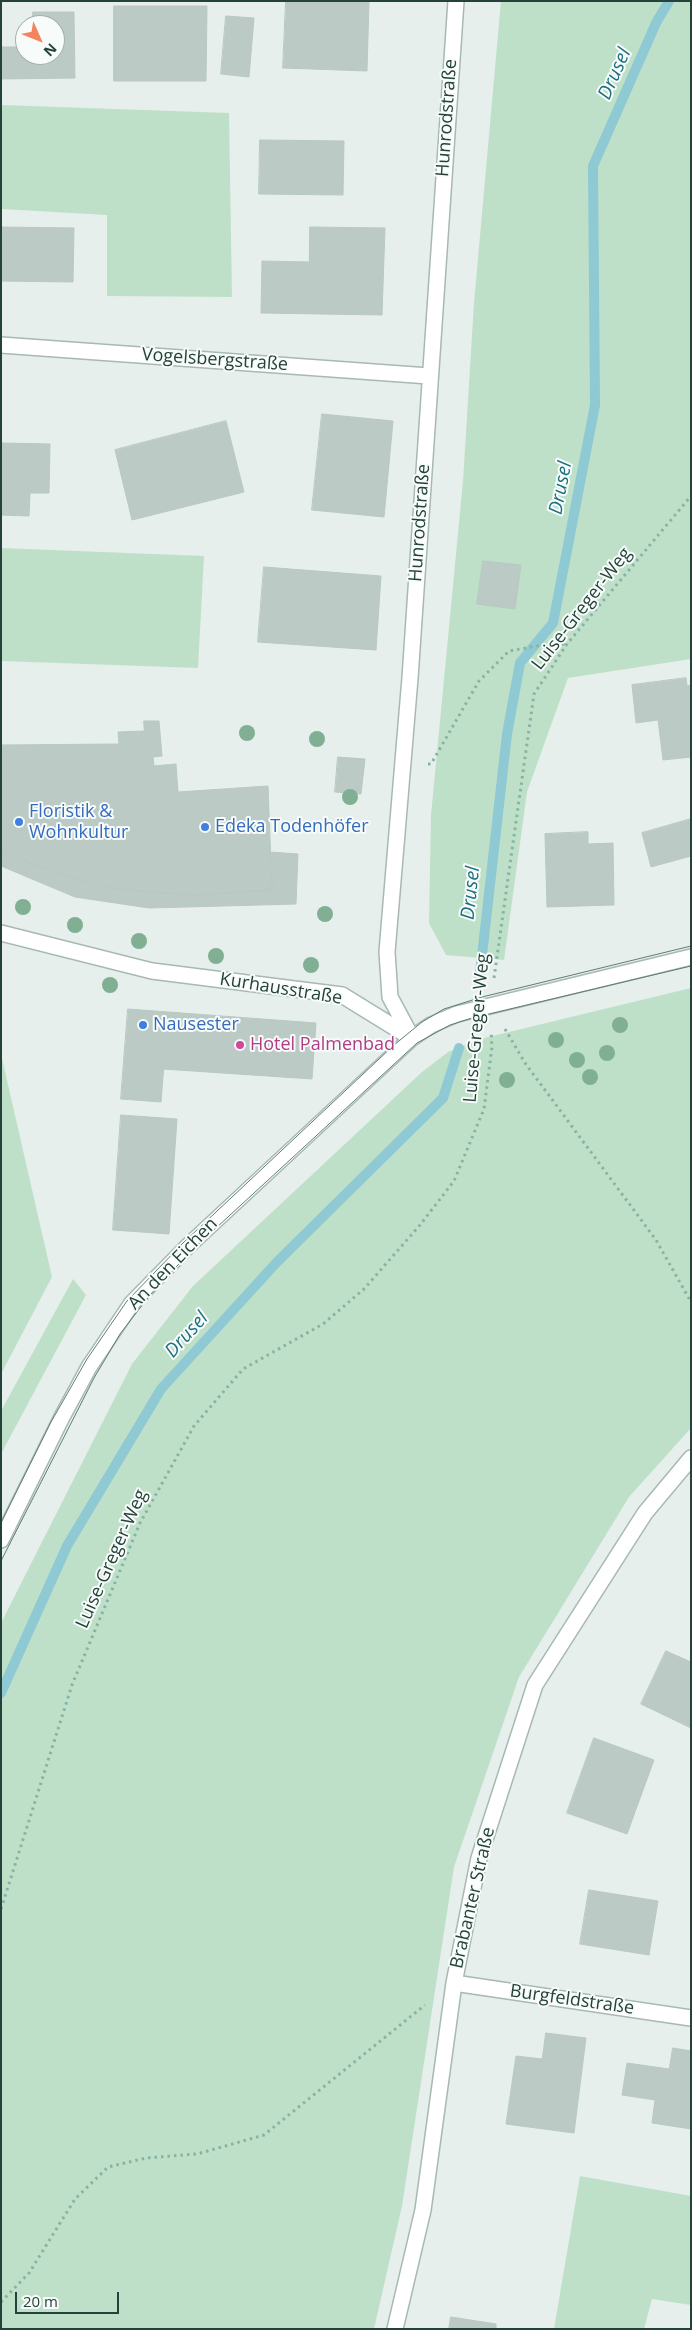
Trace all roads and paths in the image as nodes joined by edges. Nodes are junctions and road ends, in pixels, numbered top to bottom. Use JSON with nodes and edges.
{"nodes":[{"id":1,"x":456,"y":1,"type":"edge"},
{"id":2,"x":1,"y":345,"type":"edge"},
{"id":3,"x":429,"y":376,"type":"junction"},
{"id":4,"x":691,"y":496,"type":"edge"},
{"id":5,"x":567,"y":644,"type":"junction"},
{"id":6,"x":402,"y":762,"type":"junction"},
{"id":7,"x":1,"y":933,"type":"edge"},
{"id":8,"x":691,"y":957,"type":"edge"},
{"id":9,"x":490,"y":1005,"type":"junction"},
{"id":10,"x":412,"y":1038,"type":"junction"},
{"id":11,"x":691,"y":1302,"type":"edge"},
{"id":12,"x":691,"y":1458,"type":"edge"},
{"id":13,"x":1,"y":1540,"type":"edge"},
{"id":14,"x":1,"y":1909,"type":"edge"},
{"id":15,"x":454,"y":1983,"type":"junction"},
{"id":16,"x":691,"y":2018,"type":"edge"},
{"id":17,"x":1,"y":2302,"type":"edge"},
{"id":18,"x":395,"y":2329,"type":"edge"}],
"edges":[{"from":1,"to":3,"type":"street","name":"Hunrodstraße"},
{"from":2,"to":3,"type":"street","name":"Vogelsbergstraße"},
{"from":3,"to":6,"type":"street","name":"Hunrodstraße"},
{"from":4,"to":5,"type":"path","name":"Luise-Greger-Weg"},
{"from":5,"to":6,"type":"path"},
{"from":5,"to":9,"type":"path","name":"Luise-Greger-Weg"},
{"from":6,"to":10,"type":"street","name":"Hunrodstraße"},
{"from":7,"to":10,"type":"street","name":"Kurhausstraße"},
{"from":8,"to":9,"type":"street"},
{"from":9,"to":10,"type":"street"},
{"from":9,"to":11,"type":"path"},
{"from":9,"to":14,"type":"path","name":"Luise-Greger-Weg"},
{"from":10,"to":13,"type":"street","name":"An den Eichen"},
{"from":12,"to":15,"type":"street","name":"Brabanter Straße"},
{"from":15,"to":16,"type":"street","name":"Burgfeldstraße"},
{"from":15,"to":17,"type":"path"},
{"from":15,"to":18,"type":"street","name":"Brabanter Straße"}]}
